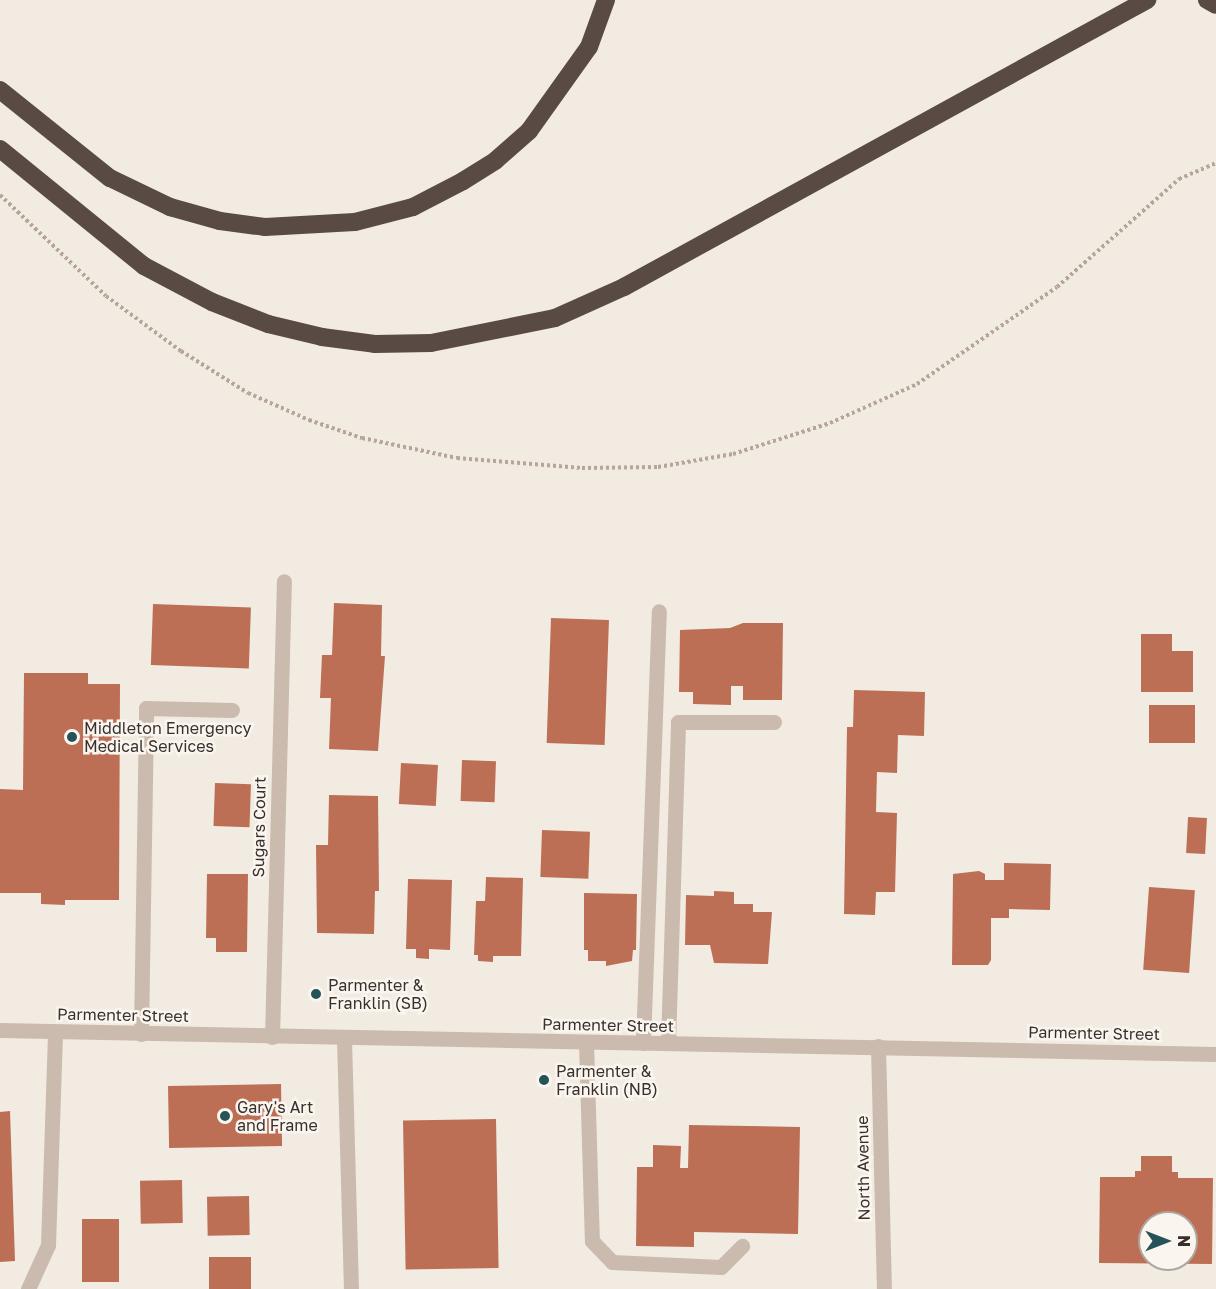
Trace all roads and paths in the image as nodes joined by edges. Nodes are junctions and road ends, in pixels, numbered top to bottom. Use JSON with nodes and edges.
{"nodes":[{"id":1,"x":606,"y":0,"type":"edge"},
{"id":2,"x":1147,"y":0,"type":"edge"},
{"id":3,"x":1207,"y":0,"type":"edge"},
{"id":4,"x":1216,"y":5,"type":"edge"},
{"id":5,"x":0,"y":90,"type":"edge"},
{"id":6,"x":0,"y":149,"type":"edge"},
{"id":7,"x":1216,"y":163,"type":"edge"},
{"id":8,"x":0,"y":195,"type":"edge"},
{"id":9,"x":284,"y":581,"type":"dead end"},
{"id":10,"x":659,"y":611,"type":"dead end"},
{"id":11,"x":232,"y":710,"type":"dead end"},
{"id":12,"x":774,"y":722,"type":"dead end"},
{"id":13,"x":0,"y":1030,"type":"edge"},
{"id":14,"x":55,"y":1032,"type":"junction"},
{"id":15,"x":141,"y":1034,"type":"junction"},
{"id":16,"x":272,"y":1037,"type":"junction"},
{"id":17,"x":344,"y":1039,"type":"junction"},
{"id":18,"x":586,"y":1042,"type":"junction"},
{"id":19,"x":643,"y":1043,"type":"junction"},
{"id":20,"x":668,"y":1043,"type":"junction"},
{"id":21,"x":878,"y":1046,"type":"junction"},
{"id":22,"x":1216,"y":1054,"type":"edge"},
{"id":23,"x":742,"y":1246,"type":"dead end"},
{"id":24,"x":28,"y":1289,"type":"edge"},
{"id":25,"x":351,"y":1289,"type":"edge"},
{"id":26,"x":884,"y":1289,"type":"edge"}],
"edges":[{"from":1,"to":5,"type":"highway"},
{"from":2,"to":6,"type":"highway"},
{"from":3,"to":4,"type":"highway"},
{"from":7,"to":8,"type":"path"},
{"from":9,"to":16,"type":"street","name":"Sugars Court"},
{"from":10,"to":19,"type":"street"},
{"from":11,"to":15,"type":"street"},
{"from":12,"to":20,"type":"street"},
{"from":13,"to":14,"type":"street","name":"Parmenter Street"},
{"from":14,"to":15,"type":"street","name":"Parmenter Street"},
{"from":14,"to":24,"type":"street"},
{"from":15,"to":16,"type":"street","name":"Parmenter Street"},
{"from":16,"to":17,"type":"street","name":"Parmenter Street"},
{"from":17,"to":18,"type":"street","name":"Parmenter Street"},
{"from":17,"to":25,"type":"street"},
{"from":18,"to":19,"type":"street","name":"Parmenter Street"},
{"from":18,"to":23,"type":"street"},
{"from":19,"to":20,"type":"street","name":"Parmenter Street"},
{"from":20,"to":21,"type":"street","name":"Parmenter Street"},
{"from":21,"to":22,"type":"street","name":"Parmenter Street"},
{"from":21,"to":26,"type":"street","name":"North Avenue"}]}
